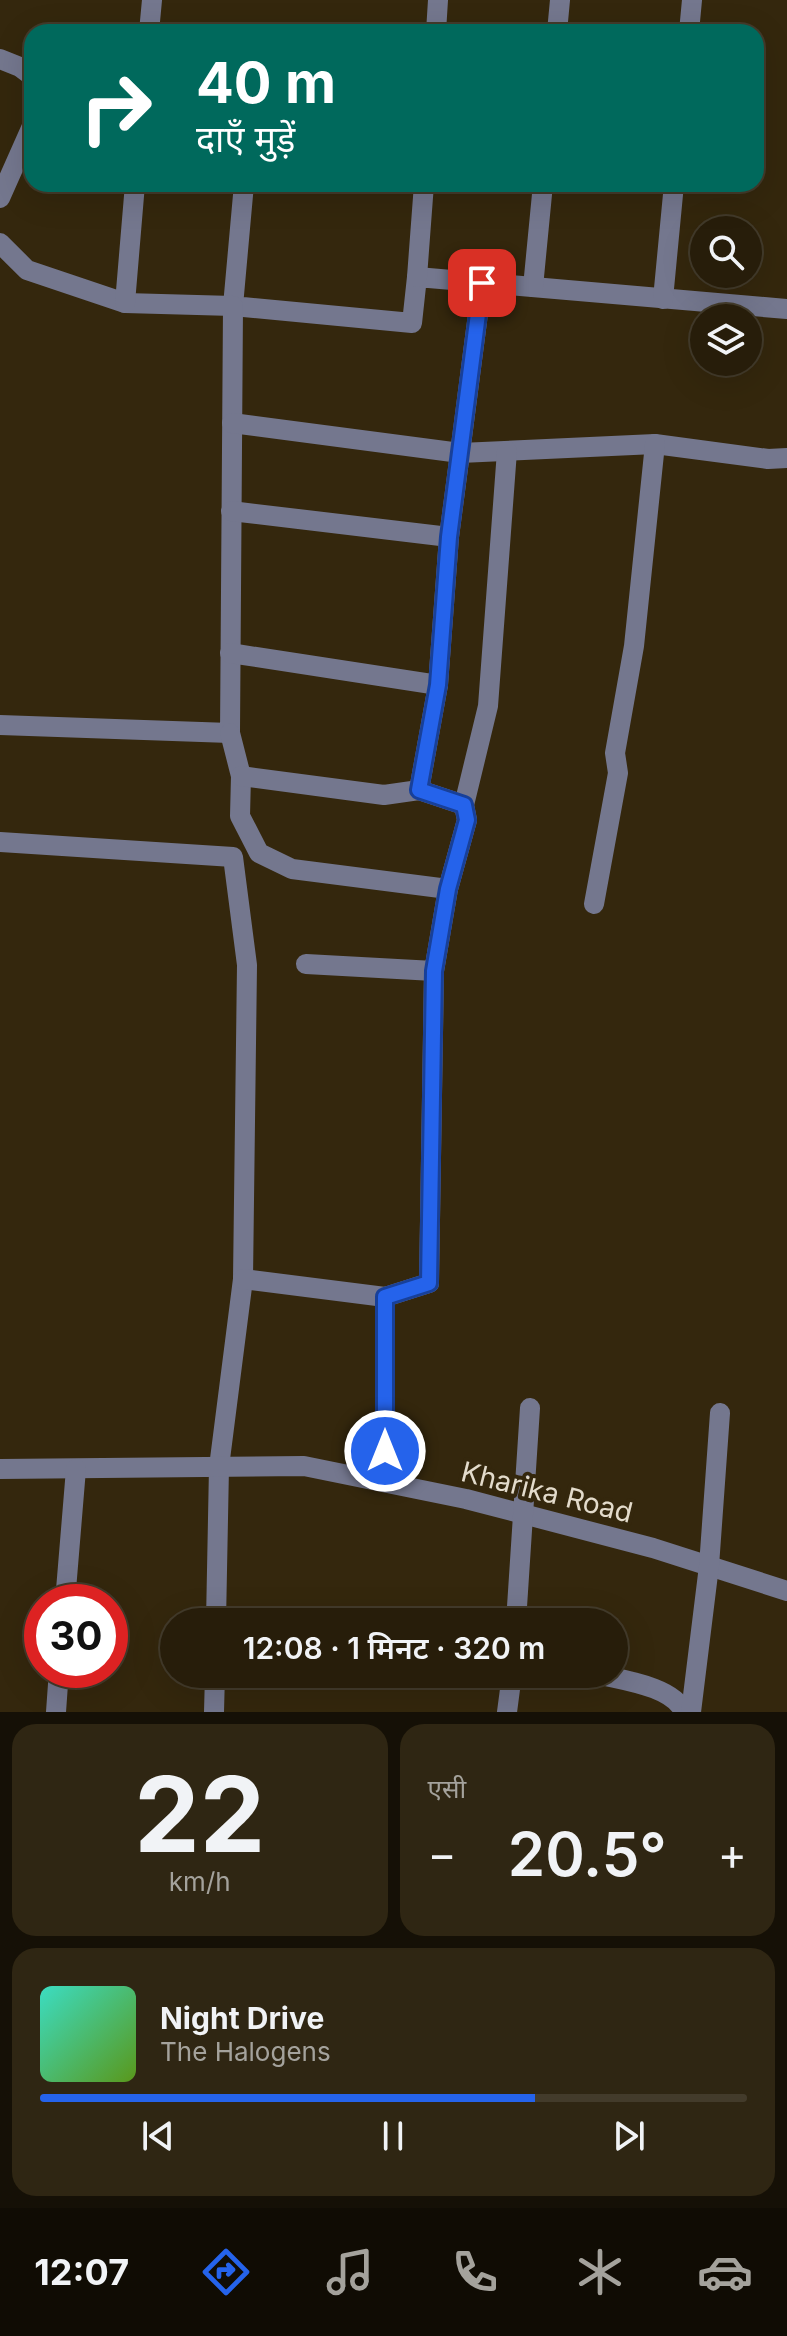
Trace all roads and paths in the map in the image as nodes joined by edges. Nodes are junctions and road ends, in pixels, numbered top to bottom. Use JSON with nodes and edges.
{"nodes":[{"id":1,"x":152,"y":0,"type":"edge"},
{"id":2,"x":438,"y":0,"type":"edge"},
{"id":3,"x":560,"y":0,"type":"edge"},
{"id":4,"x":692,"y":0,"type":"edge"},
{"id":5,"x":150,"y":24,"type":"edge"},
{"id":6,"x":436,"y":24,"type":"edge"},
{"id":7,"x":558,"y":24,"type":"edge"},
{"id":8,"x":690,"y":24,"type":"edge"},
{"id":9,"x":0,"y":59,"type":"edge"},
{"id":10,"x":24,"y":72,"type":"edge"},
{"id":11,"x":24,"y":144,"type":"edge"},
{"id":12,"x":134,"y":192,"type":"edge"},
{"id":13,"x":243,"y":192,"type":"edge"},
{"id":14,"x":423,"y":192,"type":"edge"},
{"id":15,"x":542,"y":192,"type":"edge"},
{"id":16,"x":673,"y":192,"type":"edge"},
{"id":17,"x":0,"y":198,"type":"edge"},
{"id":18,"x":0,"y":243,"type":"edge"},
{"id":19,"x":417,"y":277,"type":"junction"},
{"id":20,"x":482,"y":283,"type":"junction"},
{"id":21,"x":533,"y":287,"type":"junction"},
{"id":22,"x":663,"y":299,"type":"junction"},
{"id":23,"x":125,"y":303,"type":"junction"},
{"id":24,"x":233,"y":306,"type":"junction"},
{"id":25,"x":787,"y":309,"type":"edge"},
{"id":26,"x":232,"y":423,"type":"junction"},
{"id":27,"x":655,"y":444,"type":"junction"},
{"id":28,"x":507,"y":451,"type":"junction"},
{"id":29,"x":460,"y":453,"type":"junction"},
{"id":30,"x":787,"y":458,"type":"edge"},
{"id":31,"x":231,"y":511,"type":"junction"},
{"id":32,"x":449,"y":537,"type":"junction"},
{"id":33,"x":230,"y":653,"type":"junction"},
{"id":34,"x":438,"y":685,"type":"junction"},
{"id":35,"x":0,"y":725,"type":"edge"},
{"id":36,"x":230,"y":733,"type":"junction"},
{"id":37,"x":241,"y":776,"type":"junction"},
{"id":38,"x":419,"y":790,"type":"junction"},
{"id":39,"x":464,"y":805,"type":"junction"},
{"id":40,"x":0,"y":842,"type":"edge"},
{"id":41,"x":448,"y":889,"type":"junction"},
{"id":42,"x":594,"y":904,"type":"dead end"},
{"id":43,"x":306,"y":964,"type":"dead end"},
{"id":44,"x":434,"y":971,"type":"junction"},
{"id":45,"x":243,"y":1279,"type":"junction"},
{"id":46,"x":385,"y":1297,"type":"junction"},
{"id":47,"x":530,"y":1408,"type":"dead end"},
{"id":48,"x":720,"y":1413,"type":"dead end"},
{"id":49,"x":219,"y":1467,"type":"junction"},
{"id":50,"x":0,"y":1469,"type":"edge"},
{"id":51,"x":76,"y":1469,"type":"junction"},
{"id":52,"x":385,"y":1482,"type":"junction"},
{"id":53,"x":523,"y":1514,"type":"junction"},
{"id":54,"x":709,"y":1566,"type":"junction"},
{"id":55,"x":66,"y":1584,"type":"edge"},
{"id":56,"x":787,"y":1591,"type":"edge"},
{"id":57,"x":216,"y":1608,"type":"edge"},
{"id":58,"x":517,"y":1608,"type":"edge"},
{"id":59,"x":628,"y":1681,"type":"edge"},
{"id":60,"x":58,"y":1688,"type":"edge"},
{"id":61,"x":215,"y":1688,"type":"edge"},
{"id":62,"x":510,"y":1688,"type":"edge"},
{"id":63,"x":56,"y":1712,"type":"edge"},
{"id":64,"x":214,"y":1712,"type":"edge"},
{"id":65,"x":507,"y":1712,"type":"edge"},
{"id":66,"x":684,"y":1712,"type":"edge"},
{"id":67,"x":691,"y":1712,"type":"edge"}],
"edges":[{"from":1,"to":5,"type":"street"},
{"from":2,"to":6,"type":"street"},
{"from":3,"to":7,"type":"street"},
{"from":4,"to":8,"type":"street"},
{"from":9,"to":10,"type":"street"},
{"from":11,"to":17,"type":"street"},
{"from":12,"to":23,"type":"street"},
{"from":13,"to":24,"type":"street"},
{"from":14,"to":19,"type":"street"},
{"from":15,"to":21,"type":"street"},
{"from":16,"to":22,"type":"street"},
{"from":18,"to":23,"type":"street"},
{"from":19,"to":20,"type":"street"},
{"from":19,"to":24,"type":"street"},
{"from":20,"to":21,"type":"street"},
{"from":20,"to":29,"type":"street"},
{"from":21,"to":22,"type":"street"},
{"from":22,"to":25,"type":"street"},
{"from":23,"to":24,"type":"street"},
{"from":24,"to":26,"type":"street"},
{"from":26,"to":29,"type":"street"},
{"from":26,"to":31,"type":"street"},
{"from":27,"to":28,"type":"street"},
{"from":27,"to":30,"type":"street"},
{"from":27,"to":42,"type":"street"},
{"from":28,"to":29,"type":"street"},
{"from":28,"to":39,"type":"street"},
{"from":29,"to":32,"type":"street"},
{"from":31,"to":32,"type":"street"},
{"from":31,"to":33,"type":"street"},
{"from":32,"to":34,"type":"street"},
{"from":33,"to":34,"type":"street"},
{"from":33,"to":36,"type":"street"},
{"from":34,"to":38,"type":"street"},
{"from":35,"to":36,"type":"street"},
{"from":36,"to":37,"type":"street"},
{"from":37,"to":38,"type":"street"},
{"from":37,"to":41,"type":"street"},
{"from":38,"to":39,"type":"street"},
{"from":39,"to":41,"type":"street"},
{"from":40,"to":45,"type":"street"},
{"from":41,"to":44,"type":"street"},
{"from":43,"to":44,"type":"street"},
{"from":44,"to":46,"type":"street"},
{"from":45,"to":46,"type":"street"},
{"from":45,"to":49,"type":"street"},
{"from":46,"to":52,"type":"street"},
{"from":47,"to":53,"type":"street"},
{"from":48,"to":54,"type":"street"},
{"from":49,"to":51,"type":"street","name":"Kharika Road"},
{"from":49,"to":52,"type":"street","name":"Kharika Road"},
{"from":49,"to":57,"type":"street"},
{"from":50,"to":51,"type":"street","name":"Kharika Road"},
{"from":51,"to":55,"type":"street"},
{"from":52,"to":53,"type":"street","name":"Kharika Road"},
{"from":53,"to":54,"type":"street","name":"Kharika Road"},
{"from":53,"to":58,"type":"street"},
{"from":54,"to":56,"type":"street","name":"Kharika Road"},
{"from":54,"to":67,"type":"street"},
{"from":59,"to":66,"type":"street"},
{"from":60,"to":63,"type":"street"},
{"from":61,"to":64,"type":"street"},
{"from":62,"to":65,"type":"street"}]}
